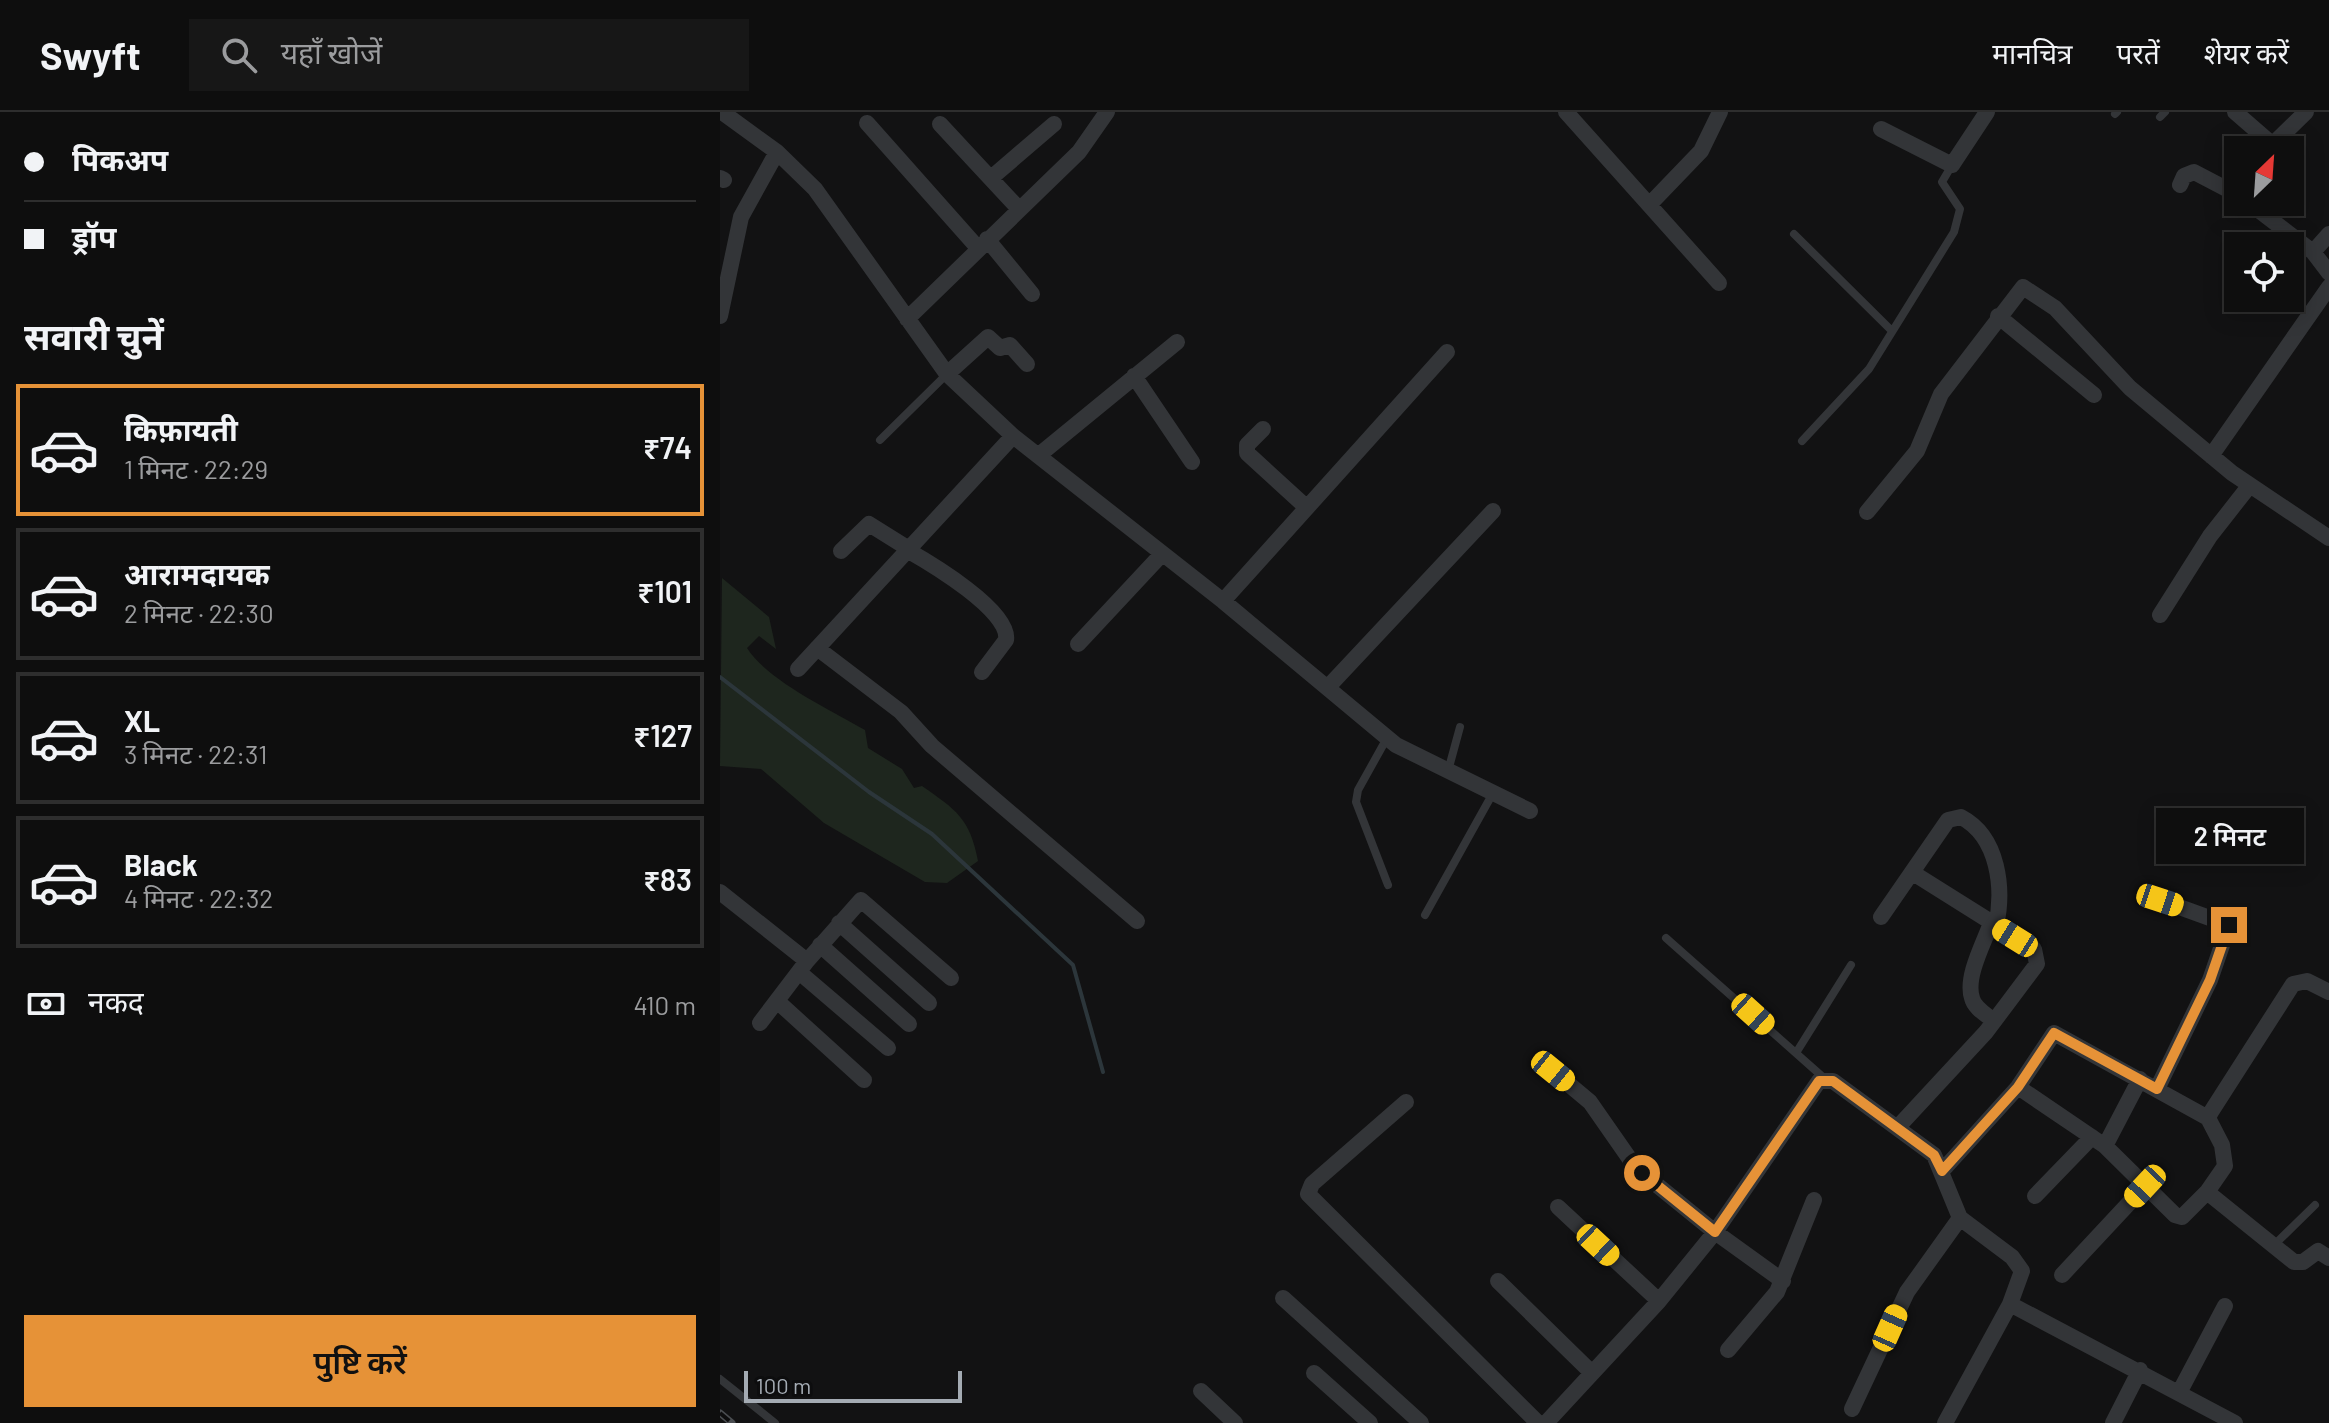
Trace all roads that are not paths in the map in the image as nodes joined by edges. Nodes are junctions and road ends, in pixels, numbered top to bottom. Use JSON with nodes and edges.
{"nodes":[{"id":1,"x":722,"y":112,"type":"edge"},
{"id":2,"x":1107,"y":112,"type":"edge"},
{"id":3,"x":1566,"y":112,"type":"edge"},
{"id":4,"x":1720,"y":112,"type":"edge"},
{"id":5,"x":1987,"y":112,"type":"edge"},
{"id":6,"x":2235,"y":112,"type":"edge"},
{"id":7,"x":2306,"y":112,"type":"edge"},
{"id":8,"x":867,"y":123,"type":"dead end"},
{"id":9,"x":940,"y":124,"type":"dead end"},
{"id":10,"x":1054,"y":124,"type":"dead end"},
{"id":11,"x":1881,"y":129,"type":"dead end"},
{"id":12,"x":2258,"y":136,"type":"edge"},
{"id":13,"x":2282,"y":136,"type":"edge"},
{"id":14,"x":777,"y":152,"type":"junction"},
{"id":15,"x":1952,"y":165,"type":"junction"},
{"id":16,"x":991,"y":178,"type":"junction"},
{"id":17,"x":2180,"y":185,"type":"dead end"},
{"id":18,"x":2224,"y":187,"type":"edge"},
{"id":19,"x":1651,"y":203,"type":"junction"},
{"id":20,"x":1019,"y":209,"type":"junction"},
{"id":21,"x":2266,"y":216,"type":"edge"},
{"id":22,"x":1794,"y":234,"type":"dead end"},
{"id":23,"x":2329,"y":234,"type":"edge"},
{"id":24,"x":983,"y":244,"type":"junction"},
{"id":25,"x":2313,"y":252,"type":"junction"},
{"id":26,"x":2329,"y":273,"type":"edge"},
{"id":27,"x":1719,"y":283,"type":"dead end"},
{"id":28,"x":2329,"y":287,"type":"edge"},
{"id":29,"x":1032,"y":294,"type":"dead end"},
{"id":30,"x":720,"y":316,"type":"edge"},
{"id":31,"x":1998,"y":316,"type":"junction"},
{"id":32,"x":907,"y":319,"type":"junction"},
{"id":33,"x":1892,"y":331,"type":"junction"},
{"id":34,"x":1177,"y":342,"type":"dead end"},
{"id":35,"x":1447,"y":352,"type":"dead end"},
{"id":36,"x":1027,"y":364,"type":"dead end"},
{"id":37,"x":947,"y":374,"type":"junction"},
{"id":38,"x":1134,"y":376,"type":"junction"},
{"id":39,"x":2094,"y":395,"type":"dead end"},
{"id":40,"x":1263,"y":429,"type":"dead end"},
{"id":41,"x":1013,"y":436,"type":"junction"},
{"id":42,"x":880,"y":440,"type":"dead end"},
{"id":43,"x":1802,"y":441,"type":"dead end"},
{"id":44,"x":1039,"y":455,"type":"junction"},
{"id":45,"x":2211,"y":456,"type":"junction"},
{"id":46,"x":1192,"y":462,"type":"dead end"},
{"id":47,"x":2250,"y":485,"type":"junction"},
{"id":48,"x":1306,"y":507,"type":"junction"},
{"id":49,"x":1493,"y":511,"type":"dead end"},
{"id":50,"x":1867,"y":512,"type":"dead end"},
{"id":51,"x":2329,"y":538,"type":"edge"},
{"id":52,"x":908,"y":550,"type":"junction"},
{"id":53,"x":841,"y":551,"type":"dead end"},
{"id":54,"x":1162,"y":554,"type":"junction"},
{"id":55,"x":1223,"y":601,"type":"junction"},
{"id":56,"x":2160,"y":615,"type":"dead end"},
{"id":57,"x":1078,"y":644,"type":"dead end"},
{"id":58,"x":817,"y":648,"type":"junction"},
{"id":59,"x":798,"y":669,"type":"dead end"},
{"id":60,"x":982,"y":672,"type":"dead end"},
{"id":61,"x":1328,"y":687,"type":"junction"},
{"id":62,"x":1460,"y":727,"type":"dead end"},
{"id":63,"x":1387,"y":738,"type":"junction"},
{"id":64,"x":1448,"y":771,"type":"junction"},
{"id":65,"x":1493,"y":793,"type":"junction"},
{"id":66,"x":1530,"y":811,"type":"dead end"},
{"id":67,"x":1913,"y":873,"type":"junction"},
{"id":68,"x":1388,"y":885,"type":"dead end"},
{"id":69,"x":720,"y":892,"type":"edge"},
{"id":70,"x":2160,"y":900,"type":"dead end"},
{"id":71,"x":1425,"y":915,"type":"dead end"},
{"id":72,"x":1881,"y":917,"type":"dead end"},
{"id":73,"x":1137,"y":921,"type":"dead end"},
{"id":74,"x":839,"y":923,"type":"junction"},
{"id":75,"x":1994,"y":924,"type":"junction"},
{"id":76,"x":1666,"y":938,"type":"dead end"},
{"id":77,"x":820,"y":945,"type":"junction"},
{"id":78,"x":1851,"y":965,"type":"dead end"},
{"id":79,"x":803,"y":966,"type":"junction"},
{"id":80,"x":951,"y":978,"type":"dead end"},
{"id":81,"x":2329,"y":992,"type":"edge"},
{"id":82,"x":777,"y":1001,"type":"junction"},
{"id":83,"x":929,"y":1003,"type":"dead end"},
{"id":84,"x":1994,"y":1021,"type":"junction"},
{"id":85,"x":760,"y":1023,"type":"dead end"},
{"id":86,"x":909,"y":1024,"type":"dead end"},
{"id":87,"x":888,"y":1048,"type":"dead end"},
{"id":88,"x":1796,"y":1053,"type":"junction"},
{"id":89,"x":1553,"y":1071,"type":"dead end"},
{"id":90,"x":1825,"y":1079,"type":"junction"},
{"id":91,"x":2140,"y":1079,"type":"junction"},
{"id":92,"x":864,"y":1080,"type":"dead end"},
{"id":93,"x":2018,"y":1087,"type":"junction"},
{"id":94,"x":2157,"y":1089,"type":"junction"},
{"id":95,"x":1406,"y":1102,"type":"dead end"},
{"id":96,"x":2208,"y":1118,"type":"junction"},
{"id":97,"x":1897,"y":1128,"type":"junction"},
{"id":98,"x":2098,"y":1142,"type":"junction"},
{"id":99,"x":1942,"y":1171,"type":"junction"},
{"id":100,"x":2145,"y":1186,"type":"junction"},
{"id":101,"x":2207,"y":1192,"type":"junction"},
{"id":102,"x":2035,"y":1196,"type":"dead end"},
{"id":103,"x":1814,"y":1200,"type":"dead end"},
{"id":104,"x":2315,"y":1205,"type":"dead end"},
{"id":105,"x":1558,"y":1207,"type":"dead end"},
{"id":106,"x":1960,"y":1218,"type":"junction"},
{"id":107,"x":1715,"y":1232,"type":"junction"},
{"id":108,"x":2274,"y":1245,"type":"junction"},
{"id":109,"x":2329,"y":1258,"type":"edge"},
{"id":110,"x":2062,"y":1275,"type":"dead end"},
{"id":111,"x":1498,"y":1281,"type":"dead end"},
{"id":112,"x":1783,"y":1281,"type":"junction"},
{"id":113,"x":1283,"y":1298,"type":"dead end"},
{"id":114,"x":1659,"y":1301,"type":"junction"},
{"id":115,"x":2010,"y":1304,"type":"junction"},
{"id":116,"x":2225,"y":1306,"type":"dead end"},
{"id":117,"x":1728,"y":1350,"type":"dead end"},
{"id":118,"x":2140,"y":1370,"type":"junction"},
{"id":119,"x":1314,"y":1373,"type":"dead end"},
{"id":120,"x":1592,"y":1373,"type":"junction"},
{"id":121,"x":720,"y":1379,"type":"edge"},
{"id":122,"x":1201,"y":1391,"type":"dead end"},
{"id":123,"x":2180,"y":1391,"type":"junction"},
{"id":124,"x":1852,"y":1409,"type":"dead end"},
{"id":125,"x":775,"y":1423,"type":"edge"},
{"id":126,"x":1235,"y":1423,"type":"edge"},
{"id":127,"x":1370,"y":1423,"type":"edge"},
{"id":128,"x":1421,"y":1423,"type":"edge"},
{"id":129,"x":1538,"y":1423,"type":"edge"},
{"id":130,"x":1546,"y":1423,"type":"edge"},
{"id":131,"x":1945,"y":1423,"type":"edge"},
{"id":132,"x":2113,"y":1423,"type":"edge"},
{"id":133,"x":2235,"y":1423,"type":"edge"}],
"edges":[{"from":1,"to":14,"type":"street"},
{"from":2,"to":20,"type":"street"},
{"from":3,"to":19,"type":"street"},
{"from":4,"to":19,"type":"street"},
{"from":5,"to":15,"type":"street"},
{"from":6,"to":12,"type":"street"},
{"from":7,"to":13,"type":"street"},
{"from":8,"to":24,"type":"street"},
{"from":9,"to":16,"type":"street"},
{"from":10,"to":16,"type":"street"},
{"from":11,"to":15,"type":"street"},
{"from":14,"to":30,"type":"street"},
{"from":14,"to":32,"type":"street"},
{"from":15,"to":33,"type":"lane"},
{"from":16,"to":20,"type":"street"},
{"from":17,"to":18,"type":"street"},
{"from":19,"to":27,"type":"street"},
{"from":20,"to":24,"type":"street"},
{"from":21,"to":25,"type":"street"},
{"from":22,"to":33,"type":"lane"},
{"from":23,"to":25,"type":"street"},
{"from":24,"to":29,"type":"street"},
{"from":24,"to":32,"type":"street"},
{"from":25,"to":26,"type":"street"},
{"from":28,"to":45,"type":"street"},
{"from":31,"to":39,"type":"street"},
{"from":31,"to":45,"type":"street"},
{"from":31,"to":50,"type":"street"},
{"from":32,"to":37,"type":"street"},
{"from":33,"to":43,"type":"lane"},
{"from":34,"to":38,"type":"street"},
{"from":35,"to":48,"type":"street"},
{"from":36,"to":37,"type":"street"},
{"from":37,"to":41,"type":"street"},
{"from":37,"to":42,"type":"lane"},
{"from":38,"to":44,"type":"street"},
{"from":38,"to":46,"type":"street"},
{"from":40,"to":48,"type":"street"},
{"from":41,"to":44,"type":"street"},
{"from":41,"to":52,"type":"street"},
{"from":44,"to":54,"type":"street"},
{"from":45,"to":47,"type":"street"},
{"from":47,"to":51,"type":"street"},
{"from":47,"to":56,"type":"street"},
{"from":48,"to":55,"type":"street"},
{"from":49,"to":61,"type":"street"},
{"from":52,"to":53,"type":"street"},
{"from":52,"to":58,"type":"street"},
{"from":52,"to":60,"type":"street"},
{"from":54,"to":55,"type":"street"},
{"from":54,"to":57,"type":"street"},
{"from":55,"to":61,"type":"street"},
{"from":58,"to":59,"type":"street"},
{"from":58,"to":73,"type":"street"},
{"from":61,"to":63,"type":"street"},
{"from":62,"to":64,"type":"lane"},
{"from":63,"to":64,"type":"street"},
{"from":63,"to":68,"type":"lane"},
{"from":64,"to":65,"type":"street"},
{"from":65,"to":66,"type":"street"},
{"from":65,"to":71,"type":"lane"},
{"from":67,"to":72,"type":"street"},
{"from":67,"to":75,"type":"street"},
{"from":67,"to":75,"type":"street"},
{"from":69,"to":79,"type":"street"},
{"from":70,"to":94,"type":"street"},
{"from":74,"to":77,"type":"street"},
{"from":74,"to":80,"type":"street"},
{"from":74,"to":83,"type":"street"},
{"from":75,"to":84,"type":"street"},
{"from":75,"to":84,"type":"street"},
{"from":76,"to":88,"type":"lane"},
{"from":77,"to":79,"type":"street"},
{"from":77,"to":86,"type":"street"},
{"from":78,"to":88,"type":"lane"},
{"from":79,"to":82,"type":"street"},
{"from":79,"to":87,"type":"street"},
{"from":81,"to":96,"type":"street"},
{"from":82,"to":85,"type":"street"},
{"from":82,"to":92,"type":"street"},
{"from":84,"to":97,"type":"street"},
{"from":88,"to":90,"type":"lane"},
{"from":89,"to":107,"type":"street"},
{"from":90,"to":97,"type":"street"},
{"from":90,"to":107,"type":"street"},
{"from":91,"to":93,"type":"street"},
{"from":91,"to":94,"type":"street"},
{"from":91,"to":98,"type":"street"},
{"from":93,"to":98,"type":"street"},
{"from":93,"to":99,"type":"street"},
{"from":94,"to":96,"type":"street"},
{"from":95,"to":129,"type":"street"},
{"from":96,"to":101,"type":"street"},
{"from":97,"to":99,"type":"street"},
{"from":98,"to":100,"type":"street"},
{"from":98,"to":102,"type":"street"},
{"from":99,"to":106,"type":"street"},
{"from":100,"to":101,"type":"street"},
{"from":100,"to":110,"type":"street"},
{"from":101,"to":108,"type":"street"},
{"from":103,"to":112,"type":"street"},
{"from":104,"to":108,"type":"lane"},
{"from":105,"to":114,"type":"street"},
{"from":106,"to":115,"type":"street"},
{"from":106,"to":124,"type":"street"},
{"from":107,"to":112,"type":"street"},
{"from":107,"to":114,"type":"street"},
{"from":108,"to":109,"type":"street"},
{"from":111,"to":120,"type":"street"},
{"from":112,"to":117,"type":"street"},
{"from":113,"to":128,"type":"street"},
{"from":114,"to":120,"type":"street"},
{"from":115,"to":118,"type":"street"},
{"from":115,"to":131,"type":"street"},
{"from":116,"to":123,"type":"street"},
{"from":118,"to":123,"type":"street"},
{"from":118,"to":132,"type":"street"},
{"from":119,"to":127,"type":"street"},
{"from":120,"to":130,"type":"street"},
{"from":121,"to":125,"type":"lane"},
{"from":122,"to":126,"type":"street"},
{"from":123,"to":133,"type":"street"}]}
